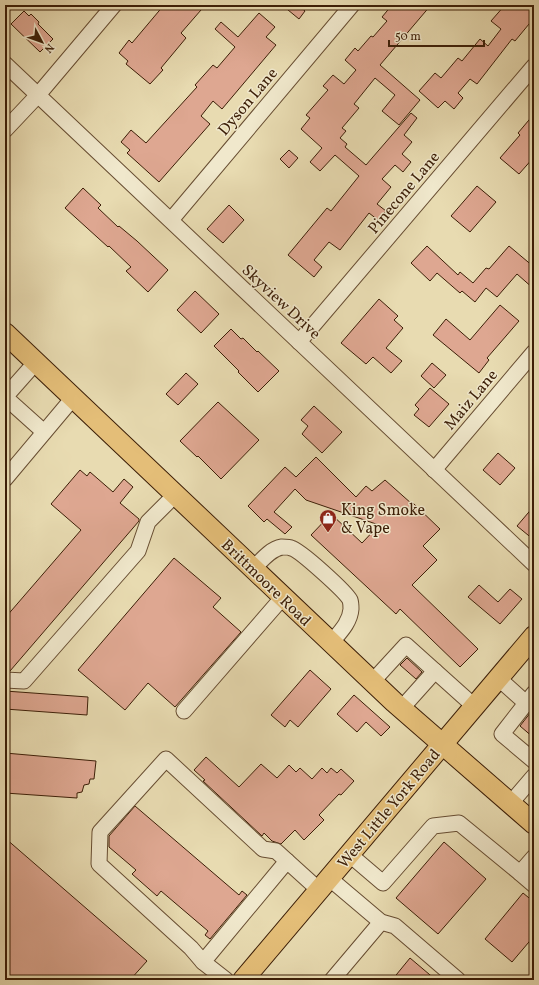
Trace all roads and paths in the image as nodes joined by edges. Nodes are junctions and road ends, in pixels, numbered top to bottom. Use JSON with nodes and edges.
{"nodes":[{"id":1,"x":114,"y":5,"type":"edge"},
{"id":2,"x":352,"y":5,"type":"edge"},
{"id":3,"x":5,"y":64,"type":"edge"},
{"id":4,"x":534,"y":66,"type":"edge"},
{"id":5,"x":38,"y":95,"type":"junction"},
{"id":6,"x":5,"y":130,"type":"edge"},
{"id":7,"x":170,"y":220,"type":"junction"},
{"id":8,"x":5,"y":333,"type":"edge"},
{"id":9,"x":299,"y":342,"type":"junction"},
{"id":10,"x":534,"y":352,"type":"edge"},
{"id":11,"x":36,"y":362,"type":"junction"},
{"id":12,"x":5,"y":397,"type":"edge"},
{"id":13,"x":73,"y":398,"type":"junction"},
{"id":14,"x":44,"y":432,"type":"junction"},
{"id":15,"x":434,"y":470,"type":"junction"},
{"id":16,"x":5,"y":479,"type":"edge"},
{"id":17,"x":175,"y":495,"type":"junction"},
{"id":18,"x":534,"y":564,"type":"edge"},
{"id":19,"x":253,"y":569,"type":"junction"},
{"id":20,"x":283,"y":597,"type":"junction"},
{"id":21,"x":534,"y":636,"type":"edge"},
{"id":22,"x":331,"y":643,"type":"junction"},
{"id":23,"x":435,"y":671,"type":"junction"},
{"id":24,"x":498,"y":678,"type":"junction"},
{"id":25,"x":5,"y":680,"type":"edge"},
{"id":26,"x":372,"y":682,"type":"junction"},
{"id":27,"x":530,"y":698,"type":"edge"},
{"id":28,"x":474,"y":706,"type":"junction"},
{"id":29,"x":401,"y":709,"type":"junction"},
{"id":30,"x":184,"y":711,"type":"dead end"},
{"id":31,"x":441,"y":745,"type":"junction"},
{"id":32,"x":534,"y":761,"type":"edge"},
{"id":33,"x":534,"y":776,"type":"edge"},
{"id":34,"x":510,"y":804,"type":"junction"},
{"id":35,"x":534,"y":824,"type":"edge"},
{"id":36,"x":350,"y":854,"type":"junction"},
{"id":37,"x":534,"y":857,"type":"edge"},
{"id":38,"x":287,"y":861,"type":"junction"},
{"id":39,"x":520,"y":873,"type":"junction"},
{"id":40,"x":324,"y":884,"type":"junction"},
{"id":41,"x":534,"y":885,"type":"edge"},
{"id":42,"x":381,"y":922,"type":"junction"},
{"id":43,"x":203,"y":962,"type":"junction"},
{"id":44,"x":226,"y":980,"type":"edge"},
{"id":45,"x":243,"y":980,"type":"edge"},
{"id":46,"x":332,"y":980,"type":"edge"},
{"id":47,"x":458,"y":980,"type":"edge"}],
"edges":[{"from":1,"to":5,"type":"street"},
{"from":2,"to":7,"type":"street","name":"Dyson Lane"},
{"from":3,"to":5,"type":"street","name":"Skyview Drive"},
{"from":4,"to":9,"type":"street","name":"Pinecone Lane"},
{"from":5,"to":6,"type":"street"},
{"from":5,"to":7,"type":"street","name":"Skyview Drive"},
{"from":7,"to":9,"type":"street","name":"Skyview Drive"},
{"from":8,"to":11,"type":"main road","name":"Brittmoore Road"},
{"from":9,"to":15,"type":"street","name":"Skyview Drive"},
{"from":10,"to":15,"type":"street","name":"Maiz Lane"},
{"from":11,"to":12,"type":"street"},
{"from":11,"to":13,"type":"main road","name":"Brittmoore Road"},
{"from":12,"to":14,"type":"street"},
{"from":13,"to":14,"type":"street"},
{"from":13,"to":17,"type":"main road","name":"Brittmoore Road"},
{"from":14,"to":16,"type":"street"},
{"from":15,"to":18,"type":"street","name":"Skyview Drive"},
{"from":17,"to":19,"type":"main road","name":"Brittmoore Road"},
{"from":17,"to":25,"type":"street"},
{"from":19,"to":20,"type":"main road","name":"Brittmoore Road"},
{"from":19,"to":22,"type":"street"},
{"from":20,"to":22,"type":"main road","name":"Brittmoore Road"},
{"from":20,"to":30,"type":"street"},
{"from":21,"to":24,"type":"main road","name":"West Little York Road"},
{"from":22,"to":26,"type":"main road","name":"Brittmoore Road"},
{"from":23,"to":26,"type":"street"},
{"from":23,"to":28,"type":"street"},
{"from":23,"to":29,"type":"street"},
{"from":24,"to":27,"type":"street"},
{"from":24,"to":28,"type":"main road","name":"West Little York Road"},
{"from":26,"to":29,"type":"main road","name":"Brittmoore Road"},
{"from":27,"to":32,"type":"street"},
{"from":28,"to":31,"type":"main road","name":"West Little York Road"},
{"from":29,"to":31,"type":"main road","name":"Brittmoore Road"},
{"from":31,"to":34,"type":"main road","name":"Brittmoore Road"},
{"from":31,"to":36,"type":"main road","name":"West Little York Road"},
{"from":33,"to":34,"type":"street"},
{"from":34,"to":35,"type":"main road","name":"Brittmoore Road"},
{"from":36,"to":39,"type":"street"},
{"from":36,"to":40,"type":"main road","name":"West Little York Road"},
{"from":37,"to":39,"type":"street"},
{"from":38,"to":40,"type":"street"},
{"from":38,"to":43,"type":"street"},
{"from":38,"to":43,"type":"street"},
{"from":39,"to":41,"type":"street"},
{"from":40,"to":42,"type":"street"},
{"from":40,"to":45,"type":"main road","name":"West Little York Road"},
{"from":42,"to":46,"type":"street"},
{"from":42,"to":47,"type":"street"},
{"from":43,"to":44,"type":"street"}]}
